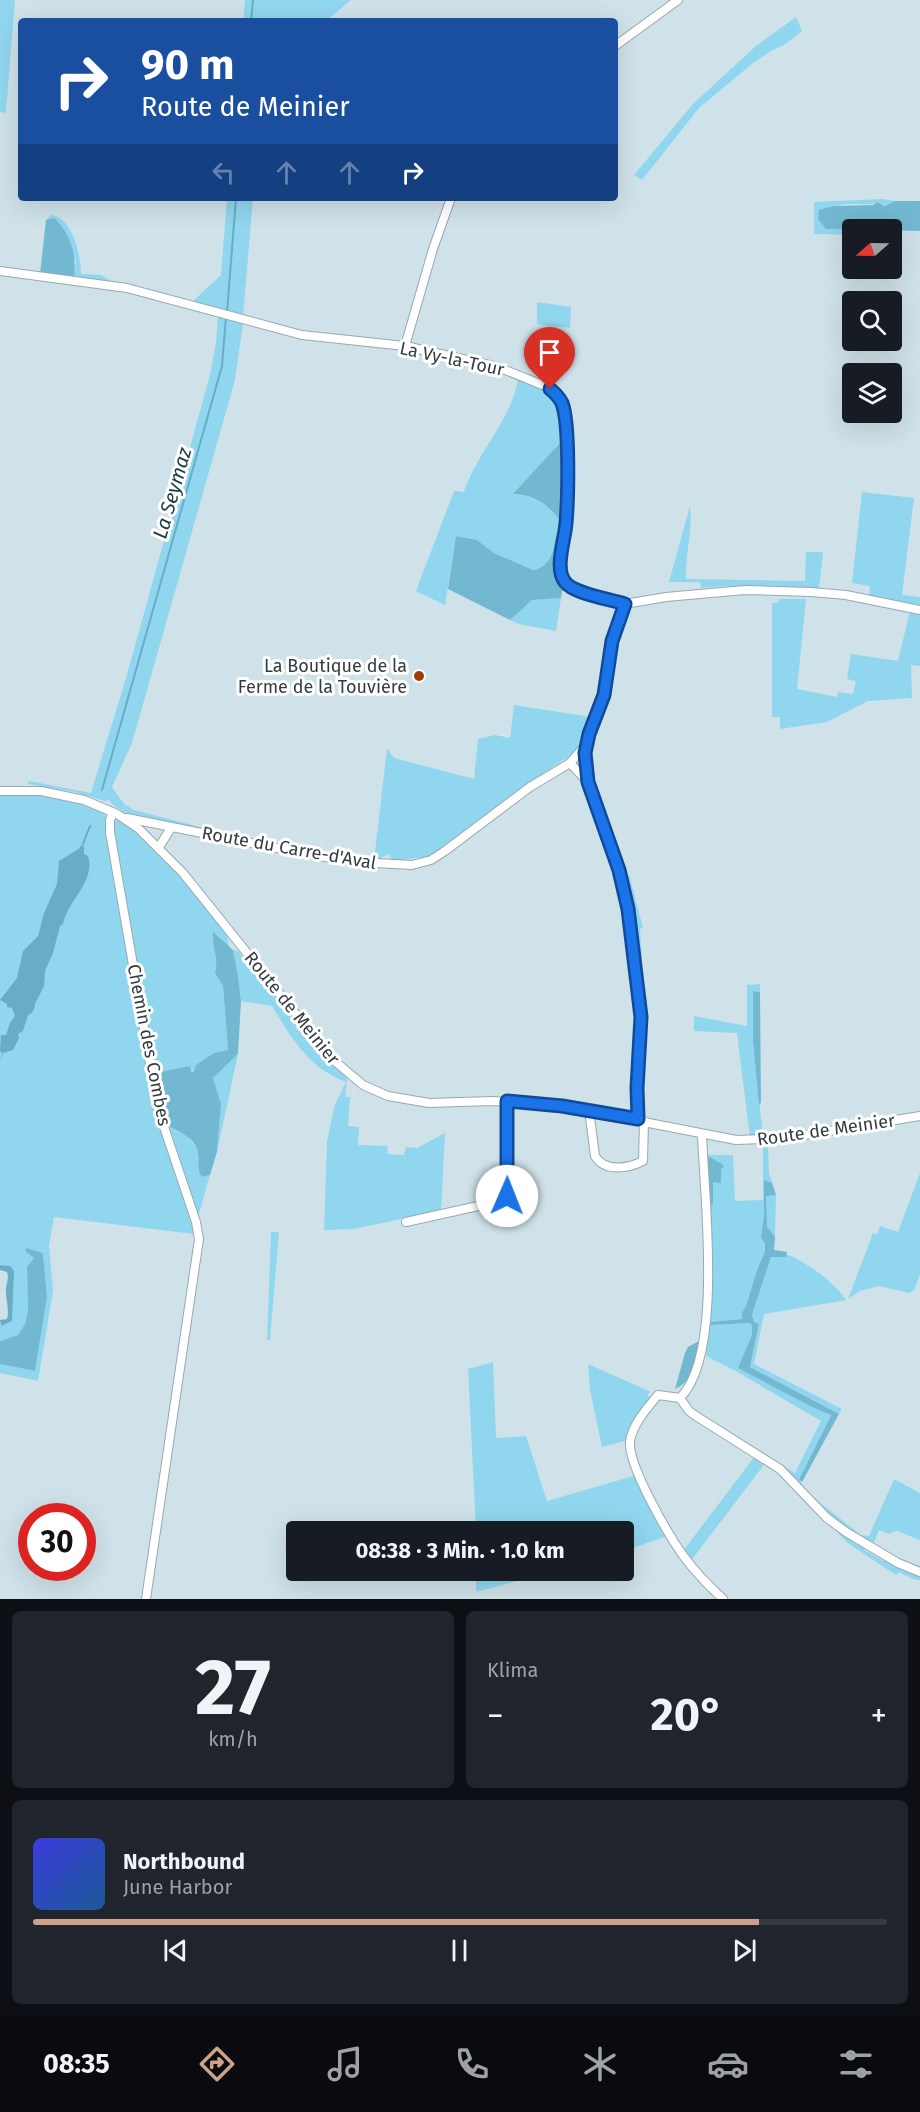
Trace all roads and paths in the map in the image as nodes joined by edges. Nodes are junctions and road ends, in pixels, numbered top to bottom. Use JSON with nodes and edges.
{"nodes":[{"id":1,"x":678,"y":0,"type":"edge"},
{"id":2,"x":618,"y":44,"type":"edge"},
{"id":3,"x":450,"y":201,"type":"edge"},
{"id":4,"x":0,"y":271,"type":"edge"},
{"id":5,"x":405,"y":346,"type":"junction"},
{"id":6,"x":625,"y":604,"type":"junction"},
{"id":7,"x":920,"y":610,"type":"edge"},
{"id":8,"x":585,"y":746,"type":"junction"},
{"id":9,"x":570,"y":762,"type":"junction"},
{"id":10,"x":588,"y":782,"type":"junction"},
{"id":11,"x":0,"y":790,"type":"edge"},
{"id":12,"x":113,"y":812,"type":"junction"},
{"id":13,"x":123,"y":817,"type":"junction"},
{"id":14,"x":171,"y":828,"type":"junction"},
{"id":15,"x":159,"y":847,"type":"junction"},
{"id":16,"x":507,"y":1101,"type":"junction"},
{"id":17,"x":589,"y":1110,"type":"junction"},
{"id":18,"x":920,"y":1116,"type":"edge"},
{"id":19,"x":641,"y":1120,"type":"junction"},
{"id":20,"x":702,"y":1134,"type":"junction"},
{"id":21,"x":406,"y":1222,"type":"dead end"},
{"id":22,"x":680,"y":1398,"type":"junction"},
{"id":23,"x":920,"y":1572,"type":"edge"},
{"id":24,"x":146,"y":1599,"type":"edge"},
{"id":25,"x":723,"y":1599,"type":"edge"}],
"edges":[{"from":1,"to":2,"type":"street"},
{"from":3,"to":5,"type":"street"},
{"from":4,"to":5,"type":"street","name":"La Vy-la-Tour"},
{"from":5,"to":6,"type":"street","name":"La Vy-la-Tour"},
{"from":6,"to":7,"type":"street"},
{"from":6,"to":8,"type":"street"},
{"from":8,"to":9,"type":"street","name":"Route du Carre-d'Aval"},
{"from":8,"to":10,"type":"street"},
{"from":9,"to":10,"type":"street"},
{"from":9,"to":14,"type":"street","name":"Route du Carre-d'Aval"},
{"from":10,"to":19,"type":"street"},
{"from":11,"to":12,"type":"street","name":"Route de Meinier"},
{"from":12,"to":13,"type":"street","name":"Route de Meinier"},
{"from":12,"to":24,"type":"street","name":"Chemin des Combes"},
{"from":13,"to":14,"type":"street","name":"Route du Carre-d'Aval"},
{"from":13,"to":15,"type":"street","name":"Route de Meinier"},
{"from":14,"to":15,"type":"street"},
{"from":15,"to":16,"type":"street","name":"Route de Meinier"},
{"from":16,"to":17,"type":"street","name":"Route de Meinier"},
{"from":16,"to":21,"type":"street"},
{"from":17,"to":19,"type":"street","name":"Route de Meinier"},
{"from":17,"to":19,"type":"street"},
{"from":18,"to":20,"type":"street","name":"Route de Meinier"},
{"from":19,"to":20,"type":"street","name":"Route de Meinier"},
{"from":20,"to":22,"type":"street"},
{"from":22,"to":23,"type":"street"},
{"from":22,"to":25,"type":"street"}]}
